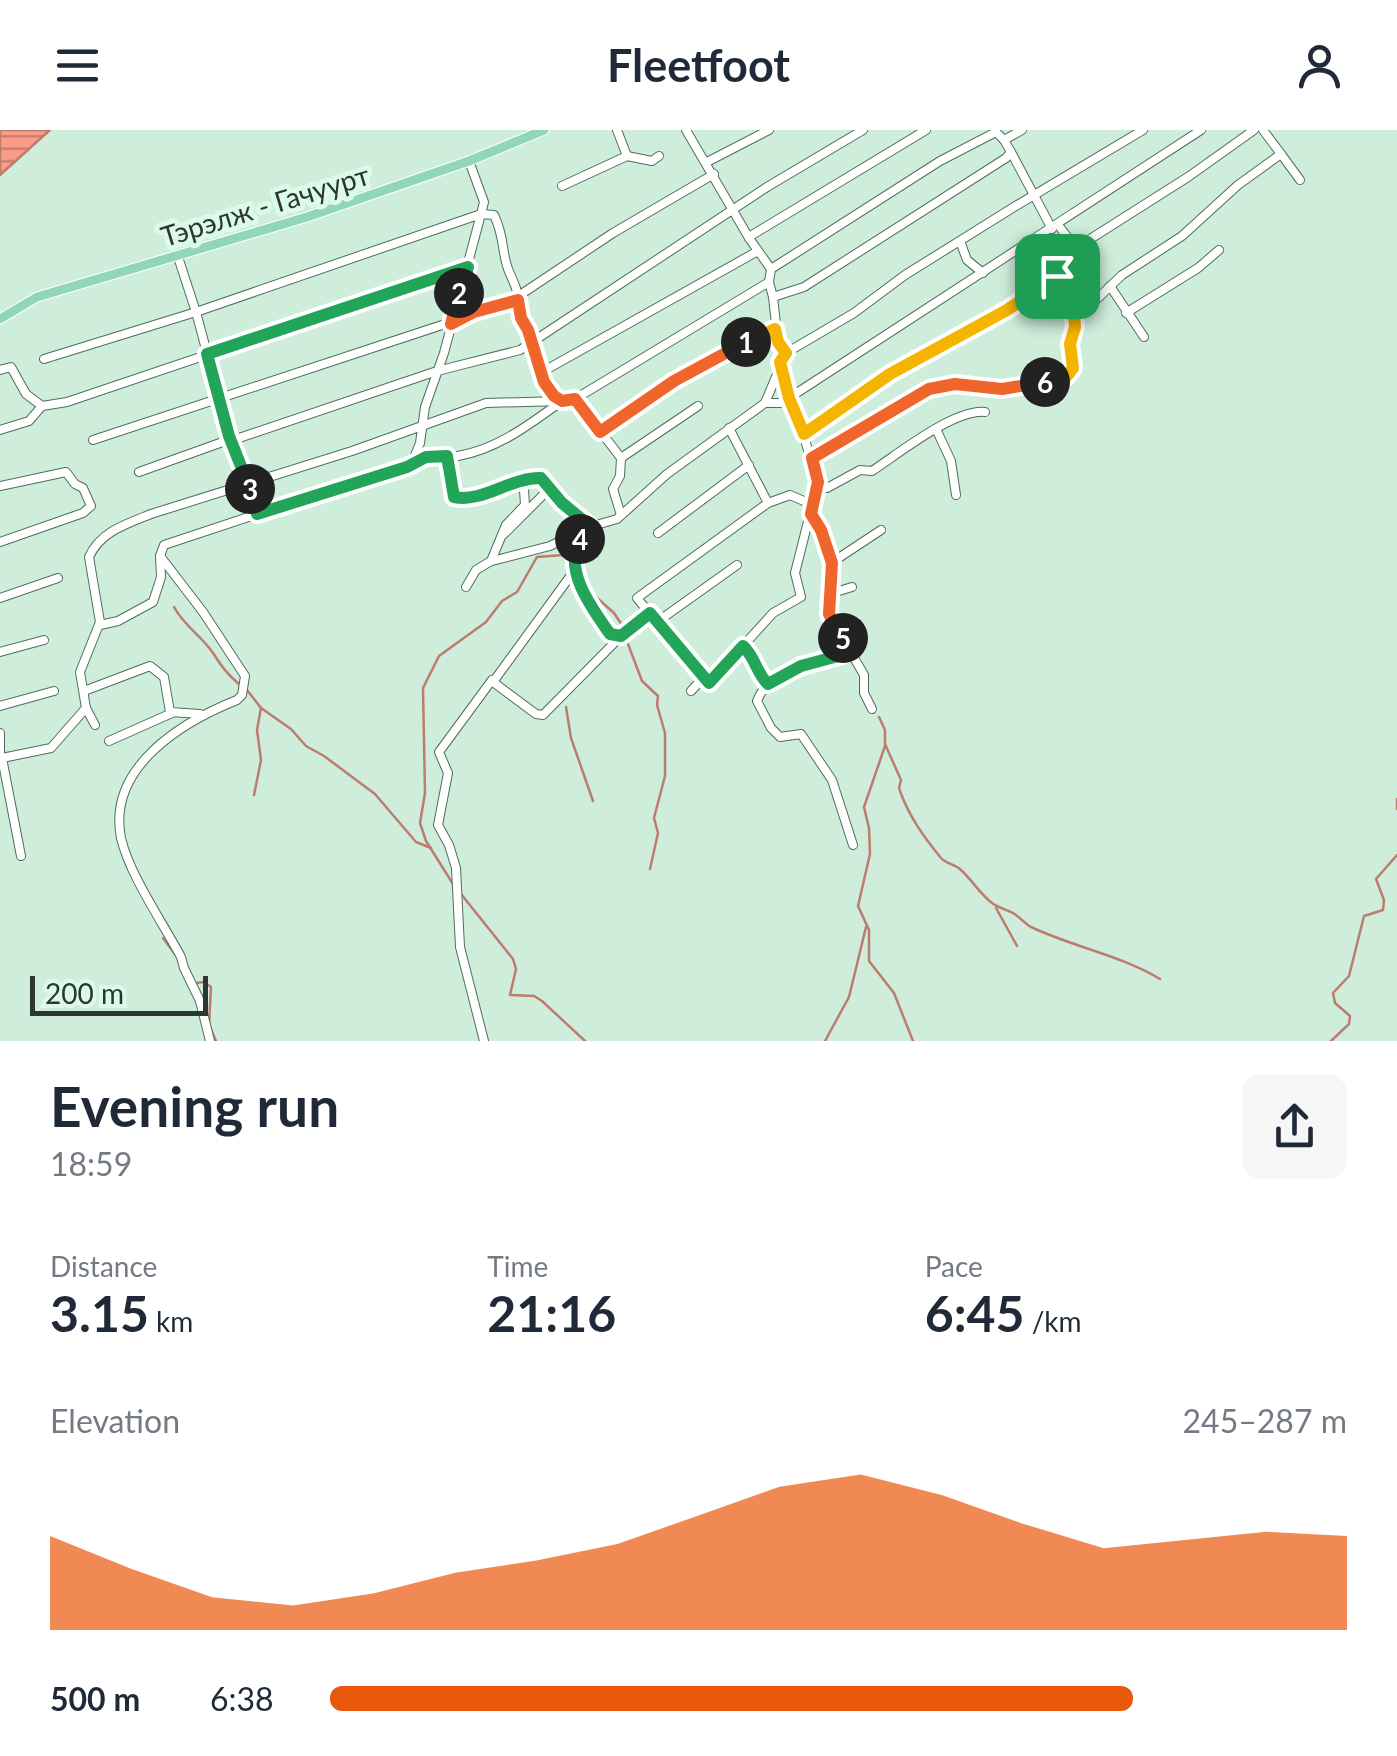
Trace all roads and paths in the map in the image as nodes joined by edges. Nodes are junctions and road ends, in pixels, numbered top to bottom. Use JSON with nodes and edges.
{"nodes":[{"id":1,"x":544,"y":130,"type":"edge"},
{"id":2,"x":617,"y":130,"type":"edge"},
{"id":3,"x":686,"y":130,"type":"edge"},
{"id":4,"x":768,"y":130,"type":"edge"},
{"id":5,"x":863,"y":130,"type":"edge"},
{"id":6,"x":926,"y":130,"type":"edge"},
{"id":7,"x":1022,"y":130,"type":"edge"},
{"id":8,"x":1143,"y":130,"type":"edge"},
{"id":9,"x":1201,"y":130,"type":"edge"},
{"id":10,"x":1254,"y":130,"type":"edge"},
{"id":11,"x":1263,"y":130,"type":"edge"},
{"id":12,"x":996,"y":131,"type":"edge"},
{"id":13,"x":1004,"y":140,"type":"junction"},
{"id":14,"x":1011,"y":152,"type":"junction"},
{"id":15,"x":1281,"y":154,"type":"junction"},
{"id":16,"x":628,"y":156,"type":"junction"},
{"id":17,"x":660,"y":156,"type":"dead end"},
{"id":18,"x":469,"y":161,"type":"junction"},
{"id":19,"x":707,"y":162,"type":"junction"},
{"id":20,"x":714,"y":174,"type":"junction"},
{"id":21,"x":1300,"y":180,"type":"dead end"},
{"id":22,"x":562,"y":186,"type":"dead end"},
{"id":23,"x":1032,"y":196,"type":"junction"},
{"id":24,"x":734,"y":211,"type":"junction"},
{"id":25,"x":480,"y":214,"type":"junction"},
{"id":26,"x":1055,"y":227,"type":"junction"},
{"id":27,"x":749,"y":238,"type":"junction"},
{"id":28,"x":960,"y":242,"type":"junction"},
{"id":29,"x":1076,"y":248,"type":"junction"},
{"id":30,"x":1219,"y":250,"type":"dead end"},
{"id":31,"x":758,"y":251,"type":"junction"},
{"id":32,"x":178,"y":258,"type":"junction"},
{"id":33,"x":468,"y":267,"type":"junction"},
{"id":34,"x":771,"y":269,"type":"junction"},
{"id":35,"x":983,"y":273,"type":"junction"},
{"id":36,"x":1057,"y":276,"type":"junction"},
{"id":37,"x":768,"y":282,"type":"junction"},
{"id":38,"x":1110,"y":286,"type":"junction"},
{"id":39,"x":519,"y":297,"type":"junction"},
{"id":40,"x":772,"y":297,"type":"junction"},
{"id":41,"x":1059,"y":305,"type":"junction"},
{"id":42,"x":1007,"y":310,"type":"junction"},
{"id":43,"x":196,"y":312,"type":"junction"},
{"id":44,"x":1126,"y":313,"type":"junction"},
{"id":45,"x":1074,"y":314,"type":"junction"},
{"id":46,"x":0,"y":319,"type":"edge"},
{"id":47,"x":451,"y":324,"type":"junction"},
{"id":48,"x":775,"y":329,"type":"junction"},
{"id":49,"x":1144,"y":337,"type":"dead end"},
{"id":50,"x":531,"y":343,"type":"junction"},
{"id":51,"x":786,"y":353,"type":"junction"},
{"id":52,"x":207,"y":354,"type":"junction"},
{"id":53,"x":44,"y":359,"type":"dead end"},
{"id":54,"x":780,"y":362,"type":"junction"},
{"id":55,"x":0,"y":370,"type":"edge"},
{"id":56,"x":437,"y":371,"type":"junction"},
{"id":57,"x":542,"y":372,"type":"junction"},
{"id":58,"x":789,"y":398,"type":"junction"},
{"id":59,"x":218,"y":399,"type":"junction"},
{"id":60,"x":575,"y":399,"type":"junction"},
{"id":61,"x":562,"y":401,"type":"junction"},
{"id":62,"x":765,"y":404,"type":"junction"},
{"id":63,"x":42,"y":406,"type":"junction"},
{"id":64,"x":698,"y":406,"type":"dead end"},
{"id":65,"x":984,"y":412,"type":"dead end"},
{"id":66,"x":422,"y":424,"type":"junction"},
{"id":67,"x":729,"y":428,"type":"junction"},
{"id":68,"x":0,"y":430,"type":"edge"},
{"id":69,"x":937,"y":431,"type":"junction"},
{"id":70,"x":600,"y":432,"type":"junction"},
{"id":71,"x":804,"y":434,"type":"junction"},
{"id":72,"x":231,"y":438,"type":"junction"},
{"id":73,"x":94,"y":440,"type":"dead end"},
{"id":74,"x":447,"y":456,"type":"junction"},
{"id":75,"x":620,"y":458,"type":"junction"},
{"id":76,"x":812,"y":458,"type":"junction"},
{"id":77,"x":412,"y":464,"type":"junction"},
{"id":78,"x":748,"y":465,"type":"junction"},
{"id":79,"x":140,"y":472,"type":"dead end"},
{"id":80,"x":818,"y":482,"type":"junction"},
{"id":81,"x":247,"y":483,"type":"junction"},
{"id":82,"x":513,"y":483,"type":"junction"},
{"id":83,"x":0,"y":486,"type":"edge"},
{"id":84,"x":553,"y":492,"type":"junction"},
{"id":85,"x":956,"y":495,"type":"dead end"},
{"id":86,"x":768,"y":504,"type":"junction"},
{"id":87,"x":812,"y":510,"type":"junction"},
{"id":88,"x":257,"y":514,"type":"junction"},
{"id":89,"x":620,"y":515,"type":"junction"},
{"id":90,"x":588,"y":527,"type":"junction"},
{"id":91,"x":880,"y":530,"type":"dead end"},
{"id":92,"x":658,"y":533,"type":"dead end"},
{"id":93,"x":504,"y":534,"type":"junction"},
{"id":94,"x":0,"y":542,"type":"edge"},
{"id":95,"x":160,"y":556,"type":"junction"},
{"id":96,"x":491,"y":561,"type":"junction"},
{"id":97,"x":832,"y":563,"type":"junction"},
{"id":98,"x":737,"y":566,"type":"dead end"},
{"id":99,"x":574,"y":570,"type":"junction"},
{"id":100,"x":58,"y":578,"type":"dead end"},
{"id":101,"x":466,"y":587,"type":"dead end"},
{"id":102,"x":852,"y":587,"type":"dead end"},
{"id":103,"x":829,"y":594,"type":"junction"},
{"id":104,"x":0,"y":598,"type":"edge"},
{"id":105,"x":650,"y":613,"type":"junction"},
{"id":106,"x":658,"y":622,"type":"junction"},
{"id":107,"x":100,"y":625,"type":"junction"},
{"id":108,"x":621,"y":636,"type":"junction"},
{"id":109,"x":44,"y":640,"type":"dead end"},
{"id":110,"x":844,"y":640,"type":"junction"},
{"id":111,"x":743,"y":646,"type":"junction"},
{"id":112,"x":0,"y":652,"type":"edge"},
{"id":113,"x":703,"y":678,"type":"junction"},
{"id":114,"x":492,"y":680,"type":"junction"},
{"id":115,"x":768,"y":684,"type":"junction"},
{"id":116,"x":54,"y":691,"type":"dead end"},
{"id":117,"x":84,"y":691,"type":"junction"},
{"id":118,"x":691,"y":691,"type":"dead end"},
{"id":119,"x":0,"y":706,"type":"edge"},
{"id":120,"x":86,"y":708,"type":"junction"},
{"id":121,"x":872,"y":709,"type":"dead end"},
{"id":122,"x":172,"y":713,"type":"junction"},
{"id":123,"x":202,"y":714,"type":"junction"},
{"id":124,"x":95,"y":725,"type":"dead end"},
{"id":125,"x":0,"y":733,"type":"edge"},
{"id":126,"x":109,"y":740,"type":"dead end"},
{"id":127,"x":1,"y":759,"type":"edge"},
{"id":128,"x":852,"y":845,"type":"dead end"},
{"id":129,"x":21,"y":856,"type":"dead end"},
{"id":130,"x":210,"y":1041,"type":"edge"},
{"id":131,"x":484,"y":1041,"type":"edge"}],
"edges":[{"from":1,"to":18,"type":"main road","name":"Тэрэлж - Гачуурт"},
{"from":2,"to":16,"type":"street"},
{"from":3,"to":19,"type":"street"},
{"from":4,"to":19,"type":"street"},
{"from":5,"to":24,"type":"street"},
{"from":6,"to":27,"type":"street"},
{"from":7,"to":13,"type":"street"},
{"from":8,"to":23,"type":"street"},
{"from":9,"to":26,"type":"street"},
{"from":10,"to":29,"type":"street"},
{"from":11,"to":15,"type":"street"},
{"from":12,"to":13,"type":"street"},
{"from":12,"to":34,"type":"street"},
{"from":13,"to":14,"type":"street"},
{"from":14,"to":23,"type":"street"},
{"from":14,"to":40,"type":"street"},
{"from":15,"to":21,"type":"street"},
{"from":15,"to":38,"type":"street"},
{"from":16,"to":17,"type":"street"},
{"from":16,"to":22,"type":"street"},
{"from":18,"to":25,"type":"street"},
{"from":18,"to":32,"type":"main road","name":"Тэрэлж - Гачуурт"},
{"from":19,"to":20,"type":"street"},
{"from":20,"to":24,"type":"street"},
{"from":20,"to":39,"type":"street"},
{"from":23,"to":26,"type":"street"},
{"from":23,"to":28,"type":"street"},
{"from":24,"to":27,"type":"street"},
{"from":24,"to":50,"type":"street"},
{"from":25,"to":33,"type":"street"},
{"from":25,"to":39,"type":"street"},
{"from":25,"to":43,"type":"street"},
{"from":26,"to":29,"type":"street"},
{"from":26,"to":35,"type":"street"},
{"from":27,"to":31,"type":"street"},
{"from":28,"to":35,"type":"street"},
{"from":28,"to":51,"type":"street"},
{"from":29,"to":36,"type":"street"},
{"from":30,"to":44,"type":"street"},
{"from":31,"to":34,"type":"street"},
{"from":31,"to":57,"type":"street"},
{"from":32,"to":43,"type":"street"},
{"from":32,"to":46,"type":"main road","name":"Тэрэлж - Гачуурт"},
{"from":33,"to":47,"type":"street"},
{"from":33,"to":52,"type":"street"},
{"from":34,"to":37,"type":"street"},
{"from":35,"to":58,"type":"street"},
{"from":36,"to":41,"type":"street"},
{"from":36,"to":42,"type":"street"},
{"from":37,"to":40,"type":"street"},
{"from":37,"to":60,"type":"street"},
{"from":38,"to":44,"type":"street"},
{"from":38,"to":45,"type":"street"},
{"from":39,"to":47,"type":"street"},
{"from":39,"to":50,"type":"street"},
{"from":40,"to":48,"type":"street"},
{"from":41,"to":42,"type":"street"},
{"from":41,"to":45,"type":"street"},
{"from":42,"to":71,"type":"street"},
{"from":43,"to":52,"type":"street"},
{"from":43,"to":53,"type":"street"},
{"from":44,"to":49,"type":"street"},
{"from":45,"to":76,"type":"street"},
{"from":47,"to":56,"type":"street"},
{"from":47,"to":59,"type":"street"},
{"from":48,"to":51,"type":"street"},
{"from":48,"to":70,"type":"street"},
{"from":50,"to":56,"type":"street"},
{"from":50,"to":57,"type":"street"},
{"from":51,"to":54,"type":"street"},
{"from":52,"to":59,"type":"street"},
{"from":52,"to":63,"type":"street"},
{"from":54,"to":58,"type":"street"},
{"from":54,"to":62,"type":"street"},
{"from":55,"to":63,"type":"street"},
{"from":56,"to":66,"type":"street"},
{"from":56,"to":72,"type":"street"},
{"from":57,"to":61,"type":"street"},
{"from":58,"to":62,"type":"street"},
{"from":58,"to":71,"type":"street"},
{"from":59,"to":72,"type":"street"},
{"from":59,"to":73,"type":"street"},
{"from":60,"to":61,"type":"street"},
{"from":60,"to":70,"type":"street"},
{"from":61,"to":66,"type":"street"},
{"from":61,"to":74,"type":"street"},
{"from":62,"to":67,"type":"street"},
{"from":63,"to":68,"type":"street"},
{"from":64,"to":75,"type":"street"},
{"from":65,"to":69,"type":"street"},
{"from":66,"to":77,"type":"street"},
{"from":66,"to":81,"type":"street"},
{"from":67,"to":78,"type":"street"},
{"from":67,"to":89,"type":"street"},
{"from":69,"to":80,"type":"street"},
{"from":69,"to":85,"type":"street"},
{"from":70,"to":75,"type":"street"},
{"from":71,"to":76,"type":"street"},
{"from":72,"to":79,"type":"street"},
{"from":72,"to":81,"type":"street"},
{"from":74,"to":77,"type":"street"},
{"from":74,"to":82,"type":"street"},
{"from":75,"to":89,"type":"street"},
{"from":76,"to":80,"type":"street"},
{"from":77,"to":88,"type":"street"},
{"from":78,"to":86,"type":"street"},
{"from":78,"to":92,"type":"street"},
{"from":80,"to":87,"type":"street"},
{"from":81,"to":88,"type":"street"},
{"from":81,"to":107,"type":"street"},
{"from":82,"to":84,"type":"street"},
{"from":82,"to":93,"type":"street"},
{"from":83,"to":94,"type":"street"},
{"from":84,"to":90,"type":"street"},
{"from":84,"to":93,"type":"street"},
{"from":86,"to":87,"type":"street"},
{"from":86,"to":105,"type":"street"},
{"from":87,"to":97,"type":"street"},
{"from":87,"to":111,"type":"street"},
{"from":88,"to":95,"type":"street"},
{"from":89,"to":90,"type":"street"},
{"from":90,"to":96,"type":"street"},
{"from":90,"to":99,"type":"street"},
{"from":91,"to":97,"type":"street"},
{"from":93,"to":96,"type":"street"},
{"from":95,"to":107,"type":"street"},
{"from":95,"to":123,"type":"street"},
{"from":96,"to":101,"type":"street"},
{"from":97,"to":103,"type":"street"},
{"from":98,"to":106,"type":"street"},
{"from":99,"to":108,"type":"street"},
{"from":99,"to":114,"type":"street"},
{"from":100,"to":104,"type":"street"},
{"from":102,"to":103,"type":"street"},
{"from":103,"to":110,"type":"street"},
{"from":105,"to":106,"type":"street"},
{"from":105,"to":108,"type":"street"},
{"from":106,"to":113,"type":"street"},
{"from":107,"to":117,"type":"street"},
{"from":108,"to":114,"type":"street"},
{"from":109,"to":112,"type":"street"},
{"from":110,"to":115,"type":"street"},
{"from":110,"to":121,"type":"street"},
{"from":111,"to":113,"type":"street"},
{"from":111,"to":115,"type":"street"},
{"from":113,"to":118,"type":"street"},
{"from":114,"to":131,"type":"street"},
{"from":115,"to":128,"type":"street"},
{"from":116,"to":119,"type":"street"},
{"from":117,"to":120,"type":"street"},
{"from":117,"to":122,"type":"street"},
{"from":120,"to":124,"type":"street"},
{"from":120,"to":127,"type":"street"},
{"from":122,"to":123,"type":"street"},
{"from":122,"to":126,"type":"street"},
{"from":123,"to":130,"type":"street"},
{"from":125,"to":127,"type":"street"},
{"from":127,"to":129,"type":"street"}]}
